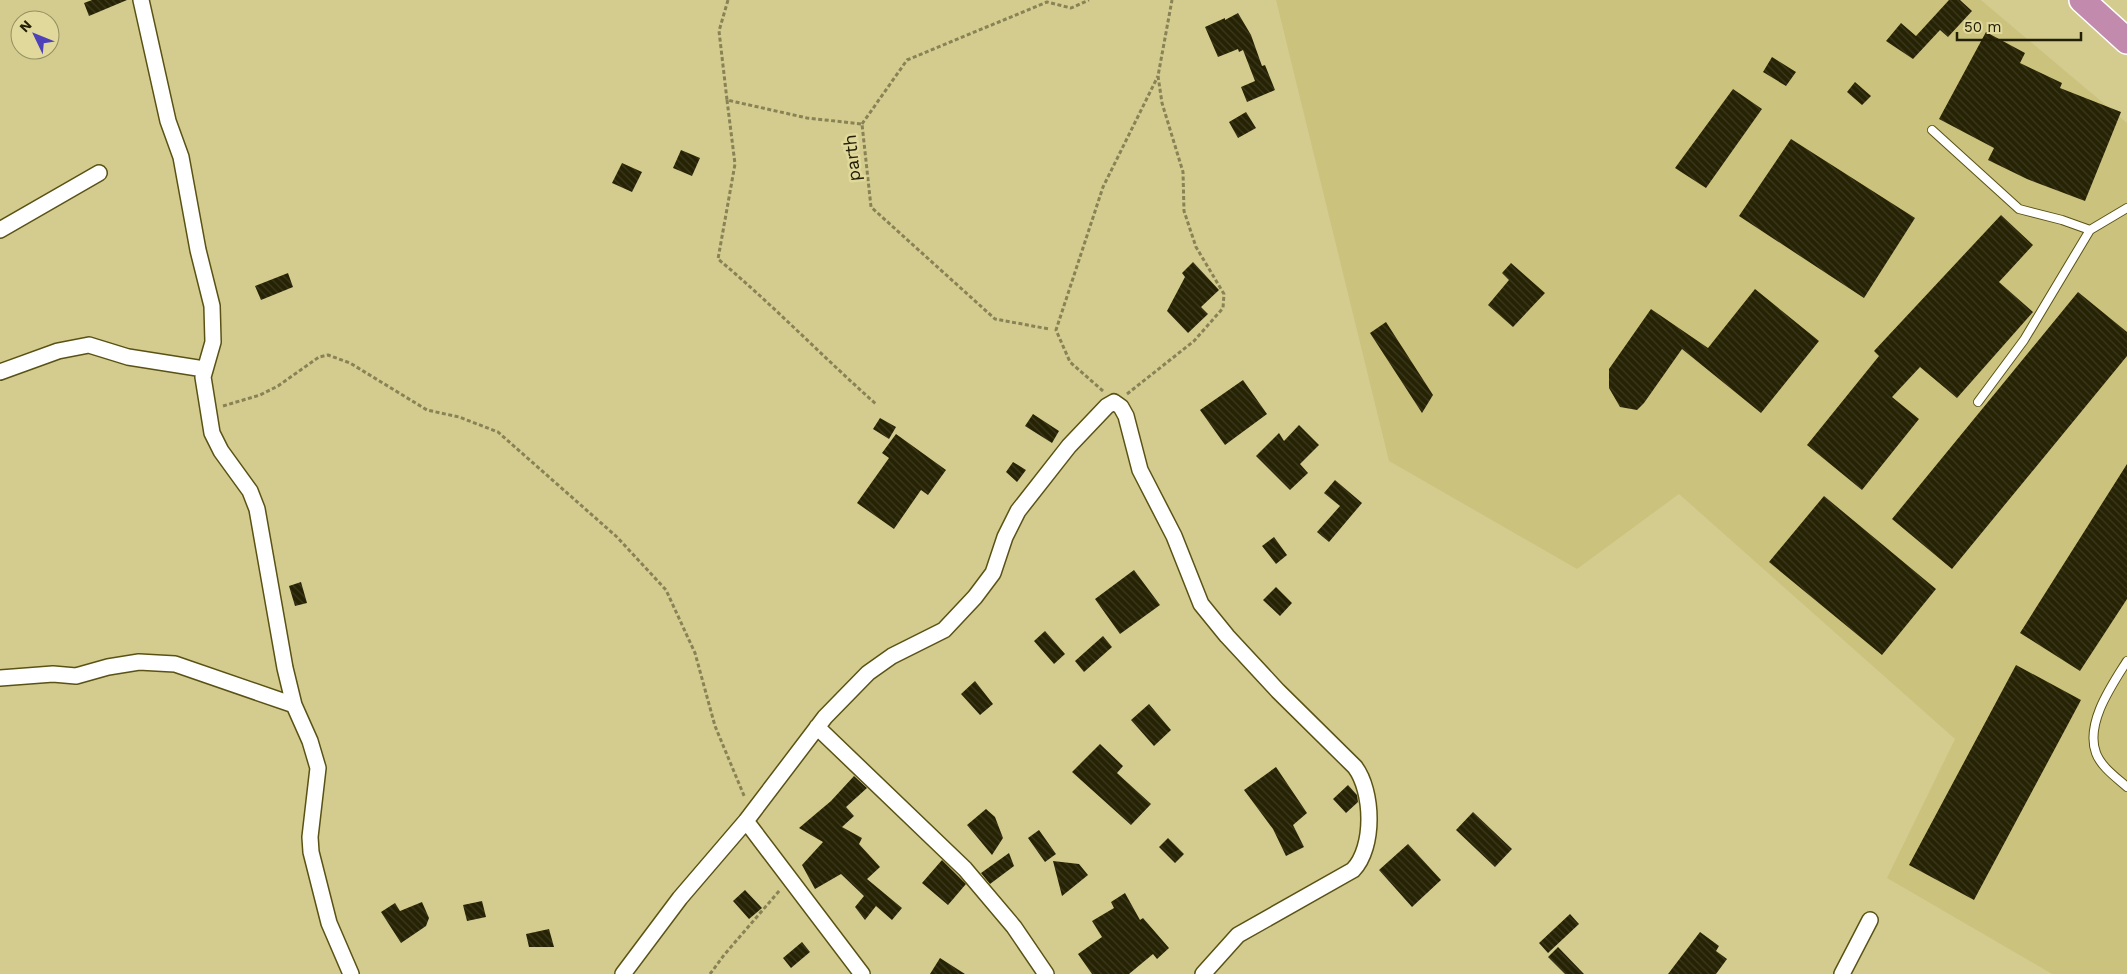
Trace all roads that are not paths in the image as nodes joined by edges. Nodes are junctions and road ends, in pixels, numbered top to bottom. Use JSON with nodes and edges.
{"nodes":[{"id":1,"x":141,"y":0,"type":"edge"},
{"id":2,"x":2082,"y":0,"type":"edge"},
{"id":3,"x":2127,"y":41,"type":"edge"},
{"id":4,"x":1932,"y":130,"type":"dead end"},
{"id":5,"x":99,"y":173,"type":"dead end"},
{"id":6,"x":2127,"y":208,"type":"edge"},
{"id":7,"x":0,"y":230,"type":"edge"},
{"id":8,"x":2090,"y":230,"type":"junction"},
{"id":9,"x":204,"y":369,"type":"junction"},
{"id":10,"x":0,"y":372,"type":"edge"},
{"id":11,"x":1978,"y":402,"type":"dead end"},
{"id":12,"x":2127,"y":661,"type":"edge"},
{"id":13,"x":0,"y":678,"type":"edge"},
{"id":14,"x":294,"y":705,"type":"junction"},
{"id":15,"x":817,"y":727,"type":"junction"},
{"id":16,"x":2127,"y":787,"type":"edge"},
{"id":17,"x":748,"y":817,"type":"junction"},
{"id":18,"x":1870,"y":920,"type":"dead end"},
{"id":19,"x":350,"y":974,"type":"edge"},
{"id":20,"x":623,"y":974,"type":"edge"},
{"id":21,"x":862,"y":974,"type":"edge"},
{"id":22,"x":1046,"y":974,"type":"edge"},
{"id":23,"x":1202,"y":974,"type":"edge"},
{"id":24,"x":1842,"y":974,"type":"edge"}],
"edges":[{"from":1,"to":9,"type":"street"},
{"from":2,"to":3,"type":"highway"},
{"from":4,"to":8,"type":"lane"},
{"from":5,"to":7,"type":"street"},
{"from":6,"to":8,"type":"lane"},
{"from":8,"to":11,"type":"lane"},
{"from":9,"to":10,"type":"street"},
{"from":9,"to":14,"type":"street"},
{"from":12,"to":16,"type":"lane"},
{"from":13,"to":14,"type":"street"},
{"from":14,"to":19,"type":"street"},
{"from":15,"to":17,"type":"street"},
{"from":15,"to":22,"type":"street"},
{"from":15,"to":23,"type":"street"},
{"from":17,"to":20,"type":"street"},
{"from":17,"to":21,"type":"street"},
{"from":18,"to":24,"type":"street"}]}
